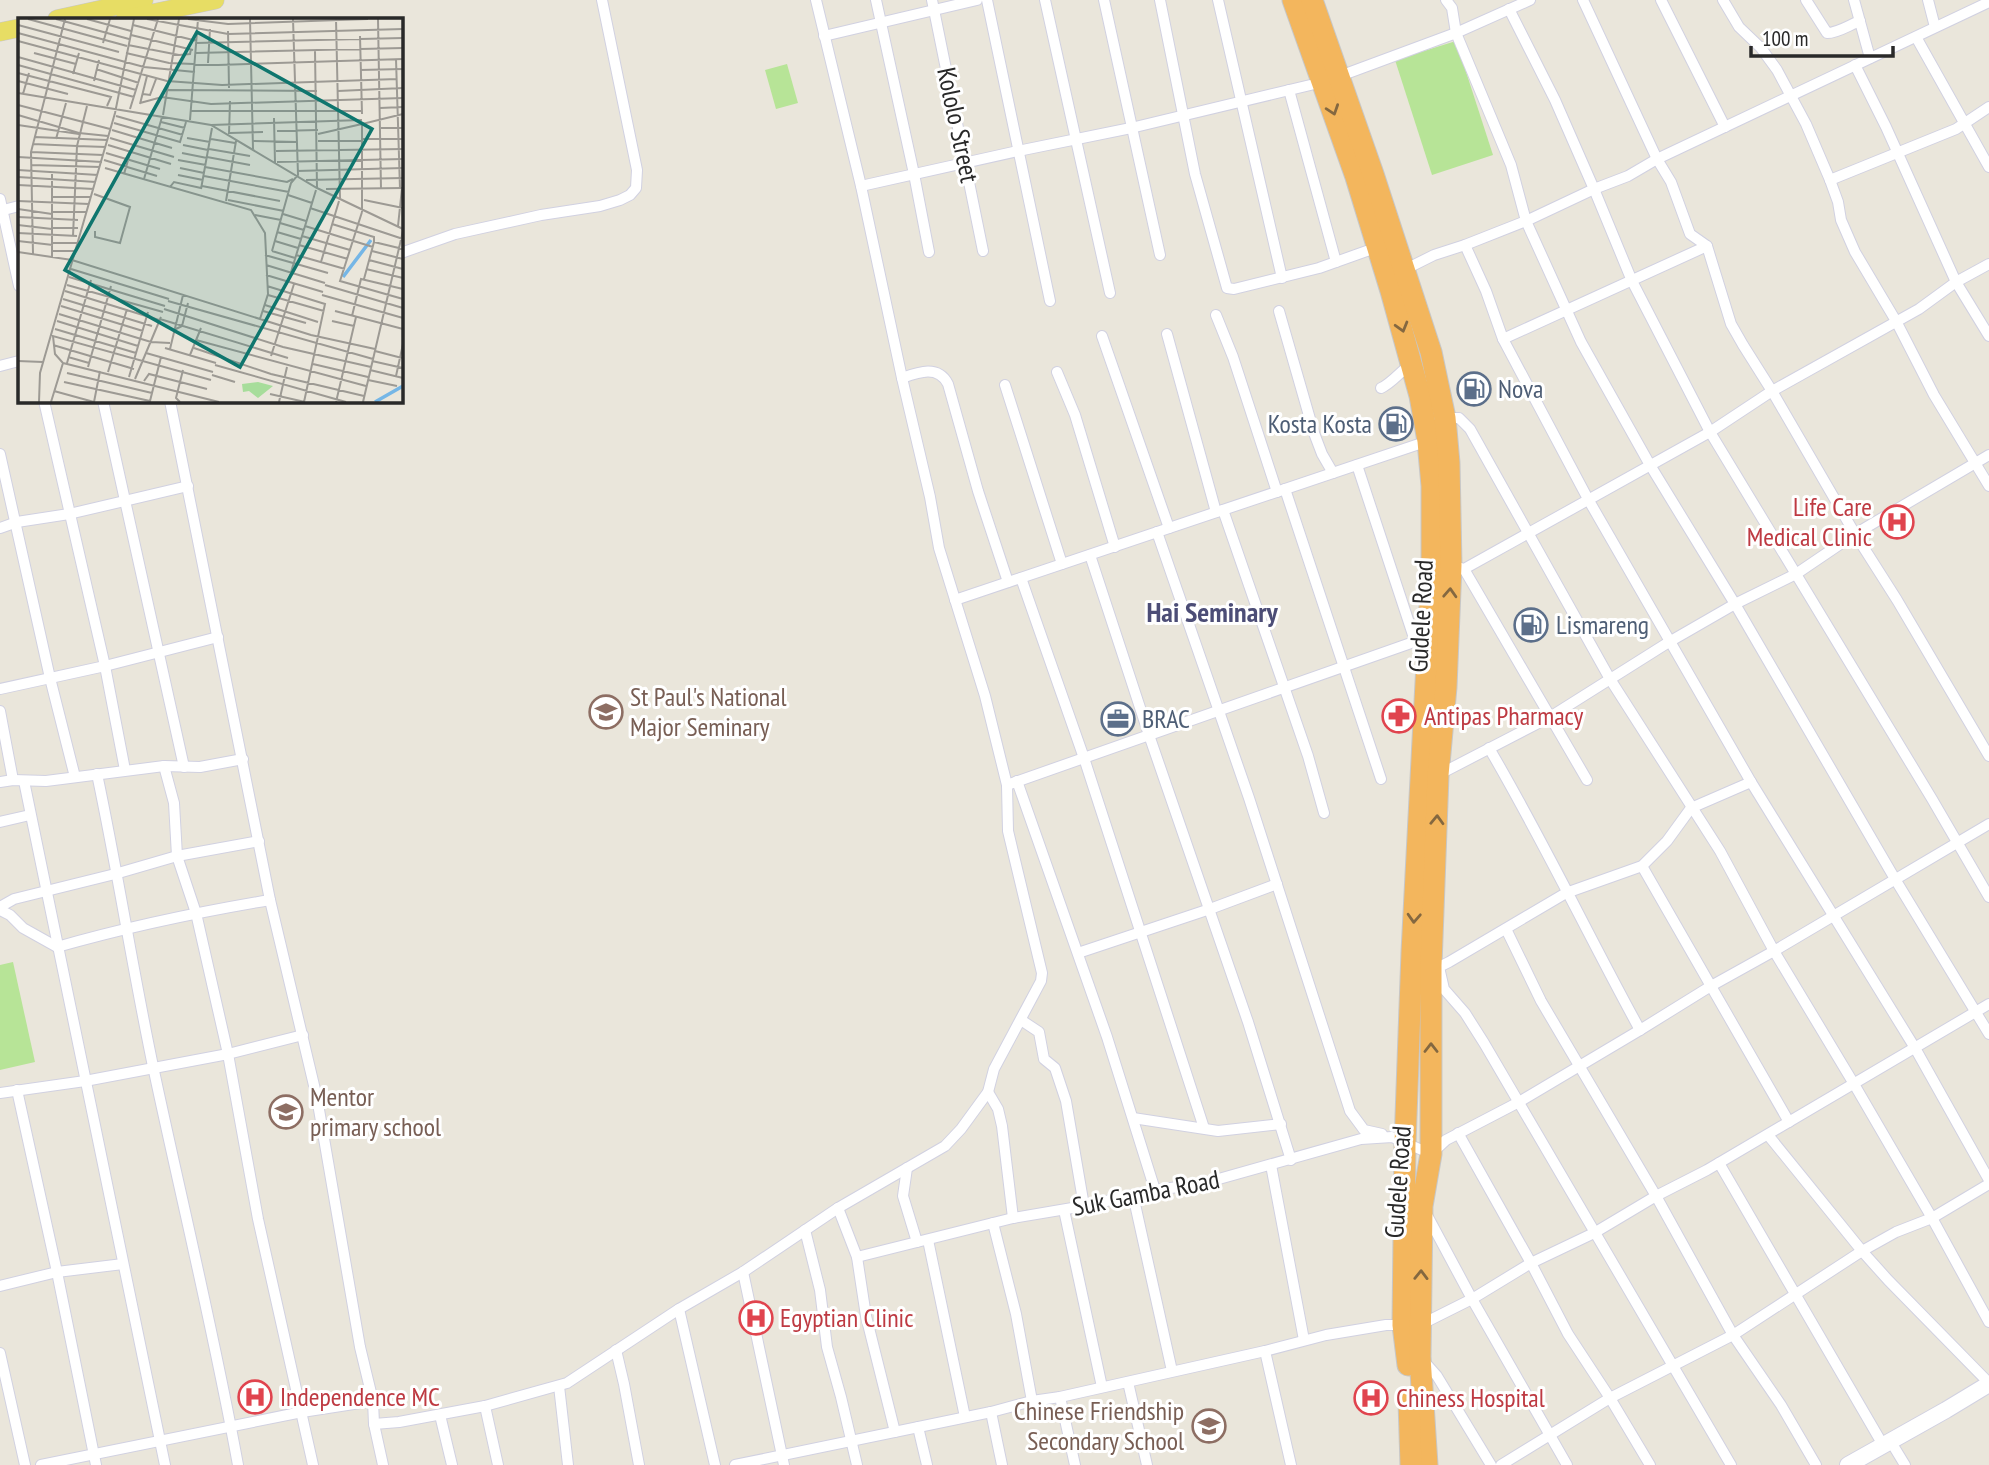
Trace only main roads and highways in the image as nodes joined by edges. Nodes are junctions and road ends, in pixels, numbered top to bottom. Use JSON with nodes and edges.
{"nodes":[{"id":1,"x":144,"y":0,"type":"edge"},
{"id":2,"x":215,"y":0,"type":"edge"},
{"id":3,"x":1293,"y":0,"type":"edge"},
{"id":4,"x":1312,"y":0,"type":"edge"},
{"id":5,"x":86,"y":11,"type":"edge"},
{"id":6,"x":61,"y":18,"type":"edge"},
{"id":7,"x":130,"y":18,"type":"edge"},
{"id":8,"x":18,"y":28,"type":"edge"},
{"id":9,"x":0,"y":32,"type":"edge"},
{"id":10,"x":18,"y":39,"type":"edge"},
{"id":11,"x":0,"y":43,"type":"edge"},
{"id":12,"x":1331,"y":79,"type":"junction"},
{"id":13,"x":1401,"y":283,"type":"junction"},
{"id":14,"x":1430,"y":778,"type":"junction"},
{"id":15,"x":1411,"y":1325,"type":"junction"},
{"id":16,"x":1989,"y":1383,"type":"edge"},
{"id":17,"x":1411,"y":1465,"type":"edge"},
{"id":18,"x":1427,"y":1465,"type":"edge"},
{"id":19,"x":1848,"y":1465,"type":"edge"}],
"edges":[{"from":1,"to":5,"type":"main road"},
{"from":2,"to":7,"type":"main road"},
{"from":3,"to":12,"type":"highway","name":"Gudele Road"},
{"from":4,"to":12,"type":"highway","name":"Gudele Road"},
{"from":5,"to":6,"type":"main road"},
{"from":8,"to":9,"type":"main road"},
{"from":10,"to":11,"type":"main road"},
{"from":12,"to":13,"type":"highway","name":"Gudele Road"},
{"from":12,"to":13,"type":"highway","name":"Gudele Road","one_way":true},
{"from":13,"to":14,"type":"highway","name":"Gudele Road","one_way":true},
{"from":14,"to":13,"type":"highway","name":"Gudele Road","one_way":true},
{"from":15,"to":14,"type":"highway","name":"Gudele Road","one_way":true},
{"from":14,"to":15,"type":"highway","name":"Gudele Road","one_way":true},
{"from":15,"to":17,"type":"highway","name":"Gudele Road"},
{"from":15,"to":18,"type":"highway","name":"Gudele Road"},
{"from":16,"to":19,"type":"main road"}]}
